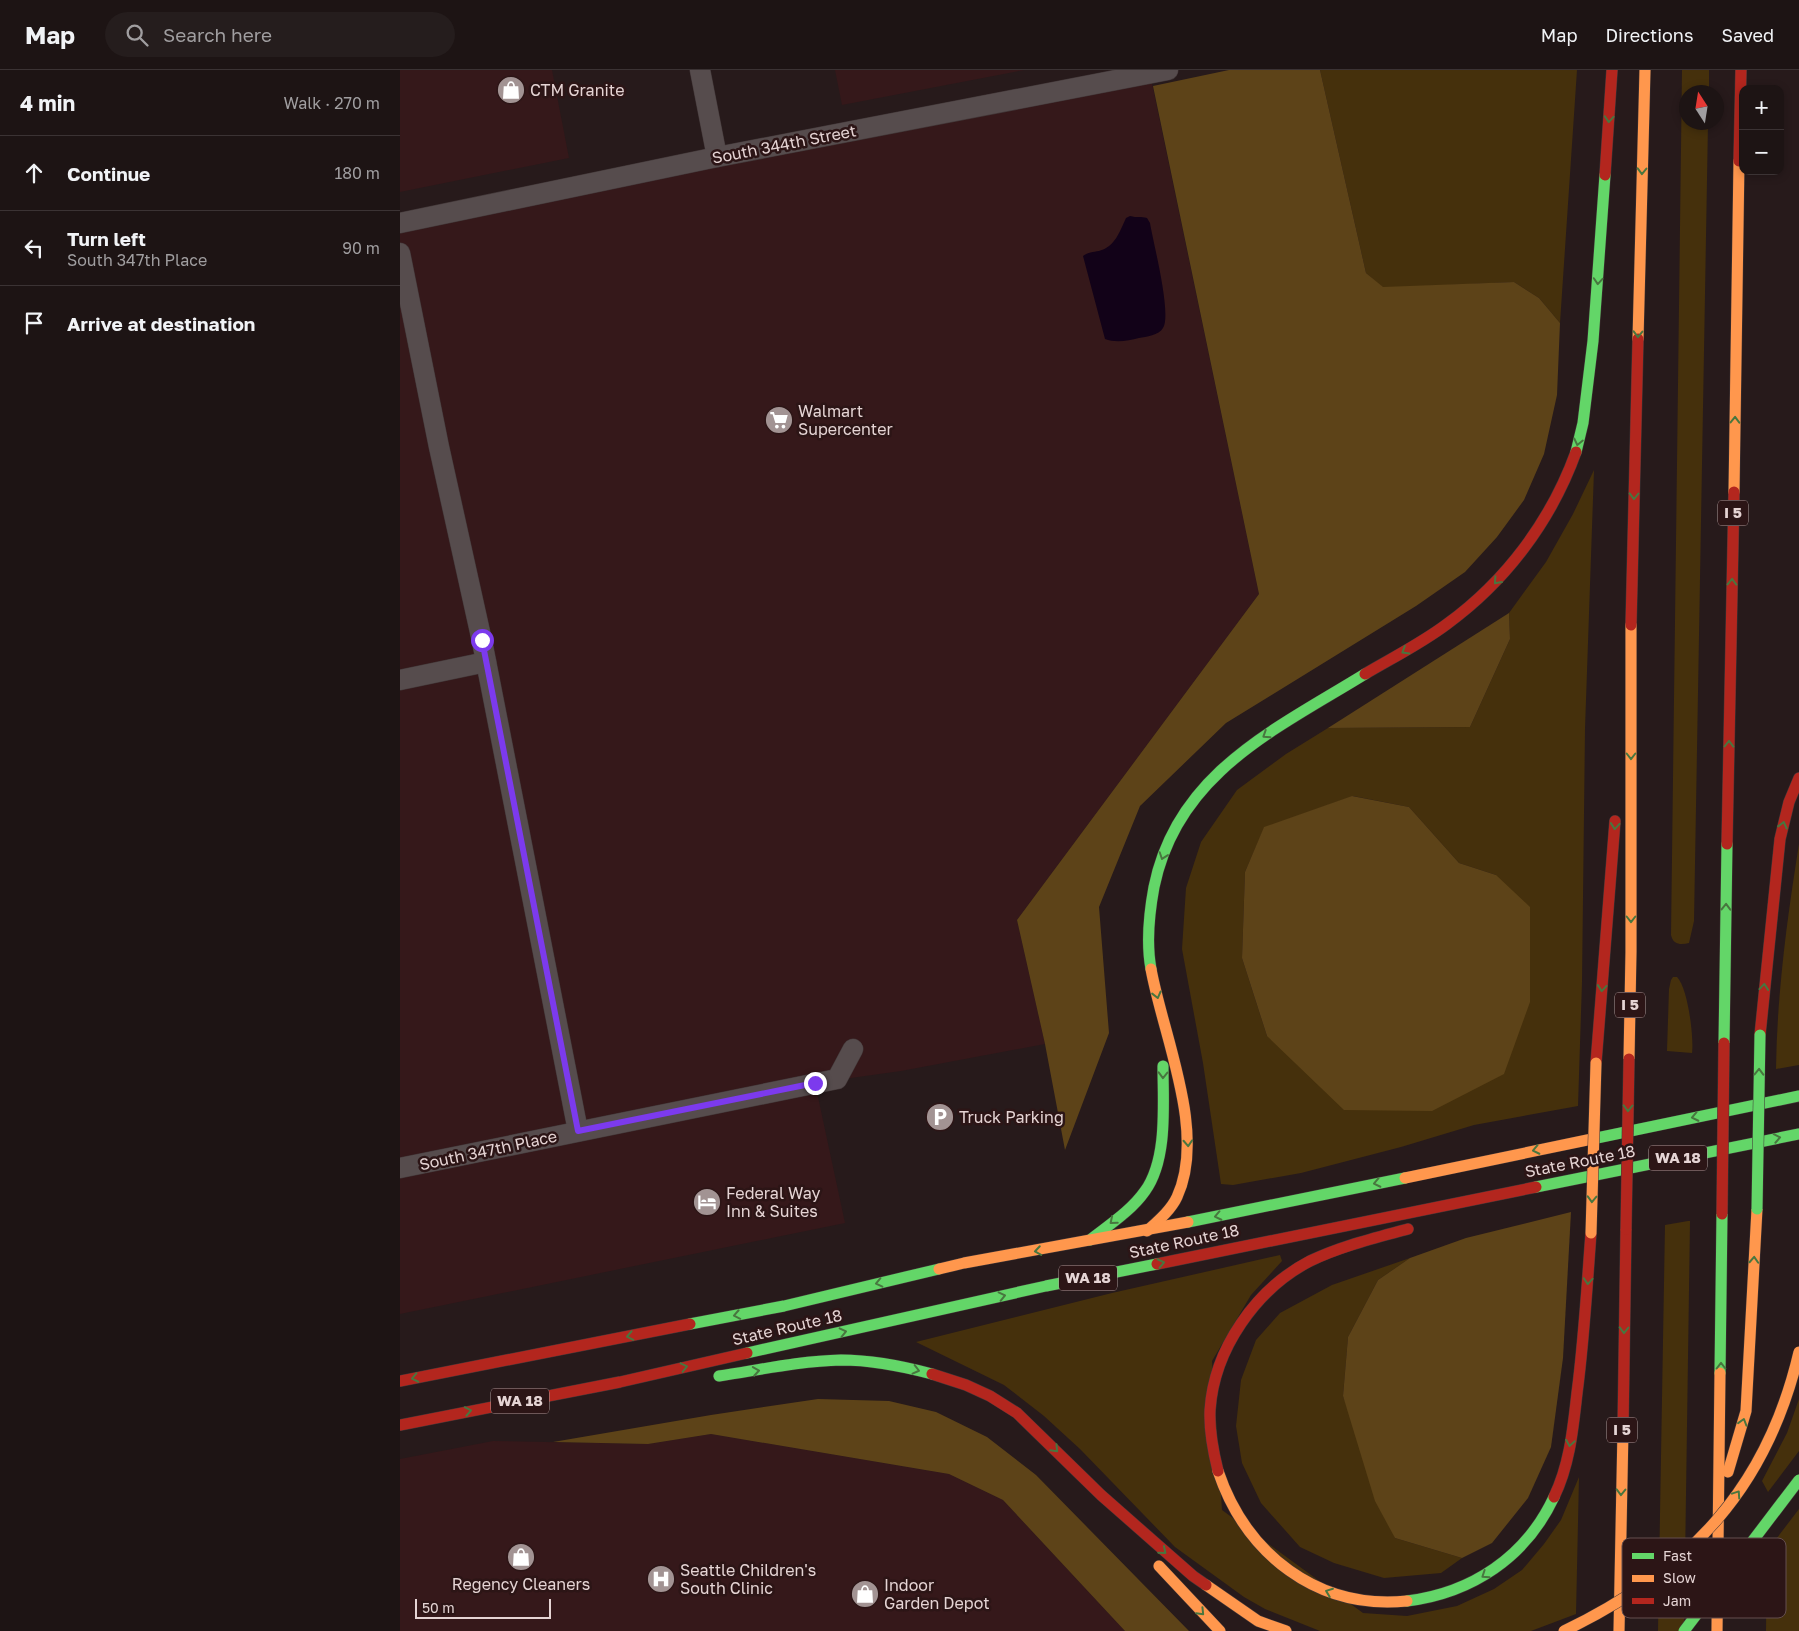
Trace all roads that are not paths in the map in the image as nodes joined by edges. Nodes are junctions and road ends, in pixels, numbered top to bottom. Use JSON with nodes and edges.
{"nodes":[{"id":1,"x":700,"y":70,"type":"edge"},
{"id":2,"x":1168,"y":70,"type":"edge"},
{"id":3,"x":1612,"y":70,"type":"edge"},
{"id":4,"x":1645,"y":70,"type":"edge"},
{"id":5,"x":1741,"y":70,"type":"edge"},
{"id":6,"x":717,"y":157,"type":"junction"},
{"id":7,"x":400,"y":224,"type":"edge"},
{"id":8,"x":400,"y":253,"type":"edge"},
{"id":9,"x":1631,"y":620,"type":"junction"},
{"id":10,"x":486,"y":662,"type":"junction"},
{"id":11,"x":400,"y":680,"type":"edge"},
{"id":12,"x":1619,"y":768,"type":"dead end"},
{"id":13,"x":1799,"y":778,"type":"edge"},
{"id":14,"x":1616,"y":807,"type":"dead end"},
{"id":15,"x":1164,"y":1026,"type":"junction"},
{"id":16,"x":853,"y":1049,"type":"dead end"},
{"id":17,"x":1799,"y":1087,"type":"edge"},
{"id":18,"x":1799,"y":1096,"type":"edge"},
{"id":19,"x":1743,"y":1107,"type":"junction"},
{"id":20,"x":578,"y":1131,"type":"junction"},
{"id":21,"x":1799,"y":1134,"type":"edge"},
{"id":22,"x":400,"y":1168,"type":"edge"},
{"id":23,"x":1557,"y":1182,"type":"junction"},
{"id":24,"x":1441,"y":1219,"type":"dead end"},
{"id":25,"x":1422,"y":1224,"type":"dead end"},
{"id":26,"x":1147,"y":1231,"type":"junction"},
{"id":27,"x":1086,"y":1243,"type":"junction"},
{"id":28,"x":1799,"y":1352,"type":"edge"},
{"id":29,"x":708,"y":1377,"type":"dead end"},
{"id":30,"x":688,"y":1378,"type":"dead end"},
{"id":31,"x":400,"y":1381,"type":"edge"},
{"id":32,"x":620,"y":1382,"type":"junction"},
{"id":33,"x":420,"y":1421,"type":"junction"},
{"id":34,"x":400,"y":1425,"type":"edge"},
{"id":35,"x":400,"y":1429,"type":"edge"},
{"id":36,"x":1799,"y":1480,"type":"edge"},
{"id":37,"x":1100,"y":1496,"type":"junction"},
{"id":38,"x":1720,"y":1502,"type":"junction"},
{"id":39,"x":1699,"y":1538,"type":"edge"},
{"id":40,"x":1719,"y":1538,"type":"edge"},
{"id":41,"x":1755,"y":1538,"type":"edge"},
{"id":42,"x":1622,"y":1601,"type":"edge"},
{"id":43,"x":1694,"y":1618,"type":"edge"},
{"id":44,"x":1717,"y":1618,"type":"edge"},
{"id":45,"x":1220,"y":1631,"type":"edge"},
{"id":46,"x":1286,"y":1631,"type":"edge"},
{"id":47,"x":1564,"y":1631,"type":"edge"},
{"id":48,"x":1619,"y":1631,"type":"edge"},
{"id":49,"x":1684,"y":1631,"type":"edge"},
{"id":50,"x":1717,"y":1631,"type":"edge"}],
"edges":[{"from":1,"to":6,"type":"street"},
{"from":2,"to":6,"type":"street","name":"South 344th Street"},
{"from":3,"to":15,"type":"highway","one_way":true},
{"from":4,"to":9,"type":"highway","number":"I 5","one_way":true},
{"from":38,"to":5,"type":"highway","number":"I 5","one_way":true,"bridge":true},
{"from":6,"to":7,"type":"street","name":"South 344th Street"},
{"from":8,"to":10,"type":"street"},
{"from":9,"to":12,"type":"highway"},
{"from":9,"to":48,"type":"highway","number":"I 5","one_way":true,"bridge":true},
{"from":10,"to":11,"type":"street"},
{"from":10,"to":20,"type":"street"},
{"from":38,"to":13,"type":"highway","one_way":true,"bridge":true},
{"from":14,"to":25,"type":"highway","one_way":true,"bridge":true},
{"from":15,"to":26,"type":"highway","one_way":true},
{"from":15,"to":27,"type":"highway","one_way":true},
{"from":16,"to":20,"type":"street","name":"South 347th Place"},
{"from":17,"to":19,"type":"highway"},
{"from":18,"to":19,"type":"highway","name":"State Route 18","number":"WA 18"},
{"from":19,"to":26,"type":"highway","name":"State Route 18","number":"WA 18","one_way":true},
{"from":20,"to":22,"type":"street","name":"South 347th Place"},
{"from":23,"to":21,"type":"highway","name":"State Route 18","number":"WA 18","one_way":true},
{"from":23,"to":24,"type":"highway"},
{"from":32,"to":23,"type":"highway","name":"State Route 18","number":"WA 18","one_way":true},
{"from":26,"to":27,"type":"highway","name":"State Route 18","number":"WA 18"},
{"from":27,"to":31,"type":"highway","name":"State Route 18","number":"WA 18","one_way":true},
{"from":39,"to":28,"type":"highway","one_way":true,"bridge":true},
{"from":29,"to":37,"type":"highway","one_way":true},
{"from":30,"to":32,"type":"highway"},
{"from":33,"to":32,"type":"highway","name":"State Route 18","number":"WA 18","one_way":true},
{"from":33,"to":34,"type":"highway","name":"State Route 18","number":"WA 18"},
{"from":33,"to":35,"type":"highway"},
{"from":36,"to":41,"type":"highway","bridge":true},
{"from":37,"to":45,"type":"highway","one_way":true},
{"from":37,"to":46,"type":"highway","one_way":true},
{"from":38,"to":40,"type":"highway","number":"I 5"},
{"from":47,"to":42,"type":"highway","one_way":true,"bridge":true},
{"from":43,"to":49,"type":"highway","bridge":true},
{"from":44,"to":50,"type":"highway","number":"I 5"}]}
